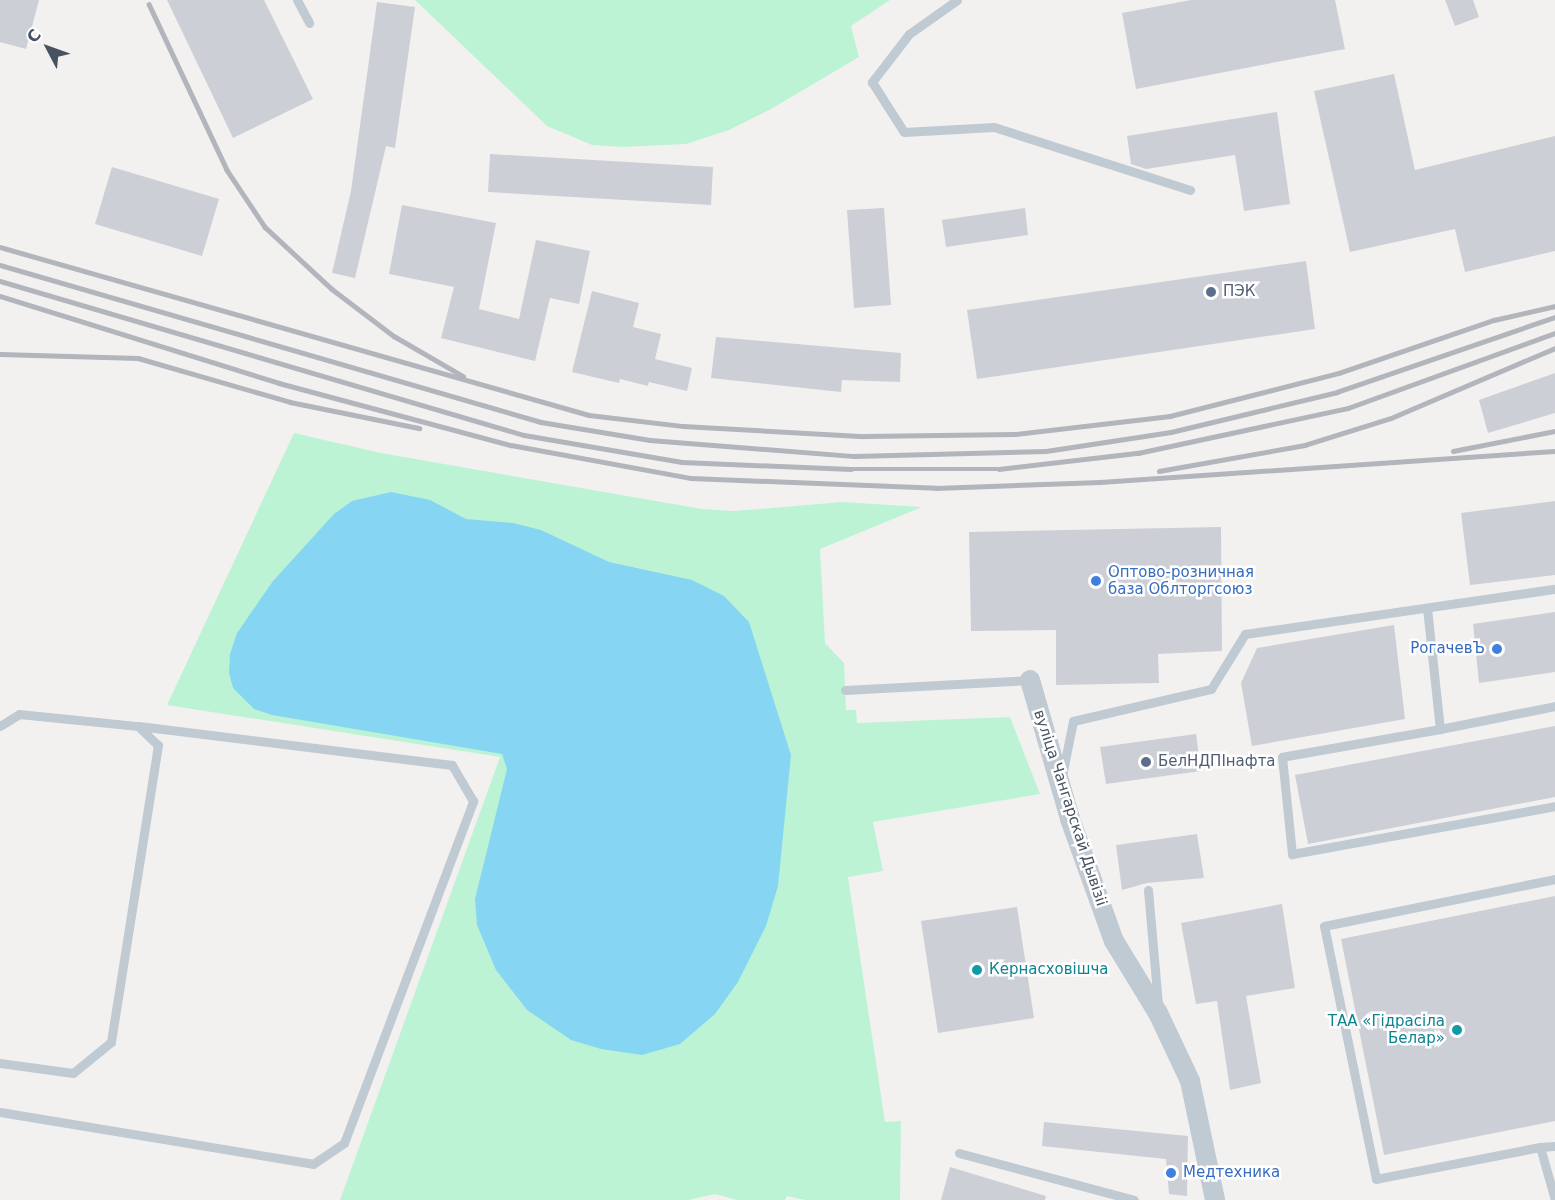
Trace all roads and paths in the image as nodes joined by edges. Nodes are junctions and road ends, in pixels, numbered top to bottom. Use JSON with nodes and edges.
{"nodes":[{"id":1,"x":297,"y":0,"type":"edge"},
{"id":2,"x":957,"y":0,"type":"edge"},
{"id":3,"x":309,"y":23,"type":"dead end"},
{"id":4,"x":1190,"y":190,"type":"dead end"},
{"id":5,"x":1555,"y":589,"type":"edge"},
{"id":6,"x":1427,"y":608,"type":"junction"},
{"id":7,"x":1030,"y":680,"type":"joint"},
{"id":8,"x":845,"y":690,"type":"dead end"},
{"id":9,"x":1555,"y":706,"type":"edge"},
{"id":10,"x":0,"y":726,"type":"edge"},
{"id":11,"x":138,"y":726,"type":"junction"},
{"id":12,"x":1440,"y":729,"type":"junction"},
{"id":13,"x":1060,"y":781,"type":"junction"},
{"id":14,"x":1555,"y":806,"type":"edge"},
{"id":15,"x":1555,"y":879,"type":"edge"},
{"id":16,"x":1148,"y":890,"type":"dead end"},
{"id":17,"x":1158,"y":1013,"type":"junction"},
{"id":18,"x":0,"y":1063,"type":"edge"},
{"id":19,"x":0,"y":1112,"type":"edge"},
{"id":20,"x":1555,"y":1146,"type":"edge"},
{"id":21,"x":1540,"y":1147,"type":"junction"},
{"id":22,"x":959,"y":1152,"type":"dead end"},
{"id":23,"x":1134,"y":1200,"type":"edge"},
{"id":24,"x":1215,"y":1200,"type":"edge"},
{"id":25,"x":1555,"y":1200,"type":"edge"}],
"edges":[{"from":1,"to":3,"type":"lane"},
{"from":2,"to":4,"type":"lane"},
{"from":5,"to":6,"type":"lane"},
{"from":6,"to":12,"type":"lane"},
{"from":6,"to":13,"type":"lane"},
{"from":7,"to":8,"type":"lane"},
{"from":7,"to":13,"type":"street","name":"вуліца Чангарскай Дывізіі"},
{"from":9,"to":12,"type":"lane"},
{"from":10,"to":11,"type":"lane"},
{"from":11,"to":18,"type":"lane"},
{"from":11,"to":19,"type":"lane"},
{"from":12,"to":14,"type":"lane"},
{"from":13,"to":17,"type":"street","name":"вуліца Чангарскай Дывізіі"},
{"from":15,"to":21,"type":"lane"},
{"from":16,"to":17,"type":"lane"},
{"from":17,"to":24,"type":"street","name":"вуліца Чангарскай Дывізіі"},
{"from":20,"to":21,"type":"lane"},
{"from":21,"to":25,"type":"lane"},
{"from":22,"to":23,"type":"lane"}]}
